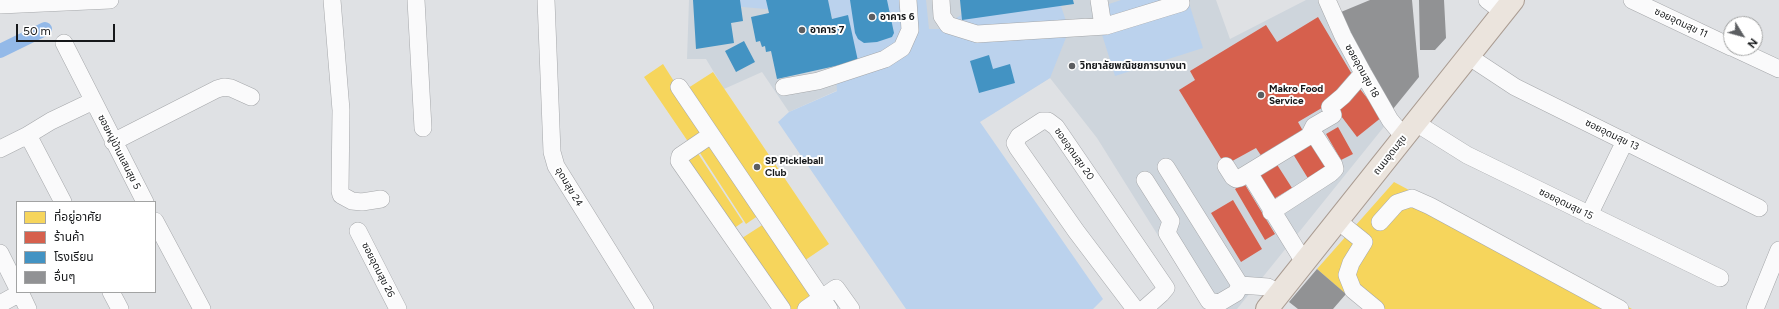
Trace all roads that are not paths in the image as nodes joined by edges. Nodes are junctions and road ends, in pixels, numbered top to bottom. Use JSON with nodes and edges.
{"nodes":[{"id":1,"x":110,"y":0,"type":"edge"},
{"id":2,"x":332,"y":0,"type":"edge"},
{"id":3,"x":416,"y":0,"type":"edge"},
{"id":4,"x":546,"y":0,"type":"edge"},
{"id":5,"x":908,"y":0,"type":"edge"},
{"id":6,"x":941,"y":0,"type":"edge"},
{"id":7,"x":1099,"y":0,"type":"edge"},
{"id":8,"x":1327,"y":0,"type":"edge"},
{"id":9,"x":1632,"y":0,"type":"edge"},
{"id":10,"x":1180,"y":3,"type":"dead end"},
{"id":11,"x":1501,"y":4,"type":"edge"},
{"id":12,"x":0,"y":5,"type":"edge"},
{"id":13,"x":1103,"y":26,"type":"junction"},
{"id":14,"x":64,"y":43,"type":"dead end"},
{"id":15,"x":1723,"y":43,"type":"edge"},
{"id":16,"x":1468,"y":56,"type":"junction"},
{"id":17,"x":1751,"y":56,"type":"edge"},
{"id":18,"x":1779,"y":69,"type":"edge"},
{"id":19,"x":1363,"y":73,"type":"junction"},
{"id":20,"x":679,"y":87,"type":"dead end"},
{"id":21,"x":784,"y":87,"type":"dead end"},
{"id":22,"x":251,"y":97,"type":"dead end"},
{"id":23,"x":93,"y":101,"type":"junction"},
{"id":24,"x":423,"y":128,"type":"dead end"},
{"id":25,"x":1410,"y":130,"type":"junction"},
{"id":26,"x":28,"y":135,"type":"junction"},
{"id":27,"x":711,"y":135,"type":"junction"},
{"id":28,"x":1310,"y":136,"type":"junction"},
{"id":29,"x":1625,"y":141,"type":"junction"},
{"id":30,"x":113,"y":142,"type":"junction"},
{"id":31,"x":0,"y":149,"type":"edge"},
{"id":32,"x":1226,"y":166,"type":"dead end"},
{"id":33,"x":1166,"y":167,"type":"dead end"},
{"id":34,"x":1249,"y":173,"type":"junction"},
{"id":35,"x":1145,"y":180,"type":"dead end"},
{"id":36,"x":381,"y":199,"type":"dead end"},
{"id":37,"x":62,"y":201,"type":"edge"},
{"id":38,"x":144,"y":201,"type":"edge"},
{"id":39,"x":1192,"y":207,"type":"junction"},
{"id":40,"x":1759,"y":208,"type":"dead end"},
{"id":41,"x":1271,"y":212,"type":"junction"},
{"id":42,"x":1590,"y":215,"type":"junction"},
{"id":43,"x":1171,"y":221,"type":"junction"},
{"id":44,"x":1338,"y":221,"type":"junction"},
{"id":45,"x":156,"y":222,"type":"edge"},
{"id":46,"x":1380,"y":222,"type":"dead end"},
{"id":47,"x":358,"y":231,"type":"dead end"},
{"id":48,"x":1779,"y":250,"type":"edge"},
{"id":49,"x":0,"y":253,"type":"edge"},
{"id":50,"x":1304,"y":262,"type":"junction"},
{"id":51,"x":1720,"y":278,"type":"dead end"},
{"id":52,"x":1774,"y":280,"type":"edge"},
{"id":53,"x":16,"y":284,"type":"edge"},
{"id":54,"x":1240,"y":285,"type":"junction"},
{"id":55,"x":16,"y":292,"type":"edge"},
{"id":56,"x":20,"y":293,"type":"edge"},
{"id":57,"x":112,"y":293,"type":"edge"},
{"id":58,"x":0,"y":304,"type":"edge"},
{"id":59,"x":825,"y":304,"type":"edge"},
{"id":60,"x":1273,"y":304,"type":"edge"},
{"id":61,"x":1222,"y":306,"type":"edge"},
{"id":62,"x":28,"y":309,"type":"edge"},
{"id":63,"x":120,"y":309,"type":"edge"},
{"id":64,"x":202,"y":309,"type":"edge"},
{"id":65,"x":398,"y":309,"type":"edge"},
{"id":66,"x":645,"y":309,"type":"edge"},
{"id":67,"x":782,"y":309,"type":"edge"},
{"id":68,"x":806,"y":309,"type":"edge"},
{"id":69,"x":851,"y":309,"type":"edge"},
{"id":70,"x":1135,"y":309,"type":"edge"},
{"id":71,"x":1144,"y":309,"type":"edge"},
{"id":72,"x":1376,"y":309,"type":"edge"},
{"id":73,"x":1620,"y":309,"type":"edge"},
{"id":74,"x":1755,"y":309,"type":"edge"}],
"edges":[{"from":1,"to":12,"type":"street"},
{"from":2,"to":36,"type":"street"},
{"from":3,"to":24,"type":"street"},
{"from":4,"to":66,"type":"street","name":"อุดมสุข 24"},
{"from":5,"to":21,"type":"street"},
{"from":6,"to":13,"type":"street"},
{"from":7,"to":13,"type":"street"},
{"from":8,"to":19,"type":"street","name":"ซอยอุดมสุข 18"},
{"from":9,"to":15,"type":"street","name":"ซอยอุดมสุข 11"},
{"from":10,"to":13,"type":"street"},
{"from":11,"to":16,"type":"main road","name":"ถนนอุดมสุข"},
{"from":14,"to":23,"type":"street","name":"ซอยหมู่บ้านแสนสุข 5"},
{"from":16,"to":25,"type":"main road","name":"ถนนอุดมสุข"},
{"from":16,"to":29,"type":"street","name":"ซอยอุดมสุข 13"},
{"from":17,"to":18,"type":"street"},
{"from":19,"to":25,"type":"street","name":"ซอยอุดมสุข 18"},
{"from":19,"to":28,"type":"street"},
{"from":20,"to":27,"type":"street"},
{"from":22,"to":30,"type":"street"},
{"from":23,"to":26,"type":"street"},
{"from":23,"to":30,"type":"street","name":"ซอยหมู่บ้านแสนสุข 5"},
{"from":25,"to":42,"type":"street","name":"ซอยอุดมสุข 15"},
{"from":25,"to":44,"type":"main road","name":"ถนนอุดมสุข"},
{"from":26,"to":31,"type":"street"},
{"from":26,"to":37,"type":"street"},
{"from":27,"to":59,"type":"street"},
{"from":27,"to":67,"type":"street"},
{"from":28,"to":34,"type":"street"},
{"from":28,"to":41,"type":"street"},
{"from":29,"to":40,"type":"street","name":"ซอยอุดมสุข 13"},
{"from":29,"to":42,"type":"street"},
{"from":30,"to":38,"type":"street","name":"ซอยหมู่บ้านแสนสุข 5"},
{"from":32,"to":34,"type":"street"},
{"from":33,"to":39,"type":"street"},
{"from":34,"to":41,"type":"street"},
{"from":35,"to":43,"type":"street"},
{"from":39,"to":43,"type":"street"},
{"from":39,"to":54,"type":"street"},
{"from":41,"to":50,"type":"street"},
{"from":42,"to":51,"type":"street","name":"ซอยอุดมสุข 15"},
{"from":43,"to":61,"type":"street"},
{"from":44,"to":50,"type":"main road","name":"ถนนอุดมสุข"},
{"from":44,"to":72,"type":"street"},
{"from":45,"to":64,"type":"street"},
{"from":46,"to":73,"type":"street"},
{"from":47,"to":65,"type":"street","name":"ซอยอุดมสุข 26"},
{"from":48,"to":52,"type":"street"},
{"from":49,"to":53,"type":"street"},
{"from":50,"to":60,"type":"main road","name":"ถนนอุดมสุข"},
{"from":52,"to":74,"type":"street"},
{"from":54,"to":60,"type":"street"},
{"from":54,"to":61,"type":"street"},
{"from":55,"to":58,"type":"street"},
{"from":56,"to":62,"type":"street"},
{"from":57,"to":63,"type":"street"},
{"from":59,"to":68,"type":"street"},
{"from":59,"to":69,"type":"street"},
{"from":70,"to":71,"type":"street","name":"ซอยอุดมสุข 20"}]}
